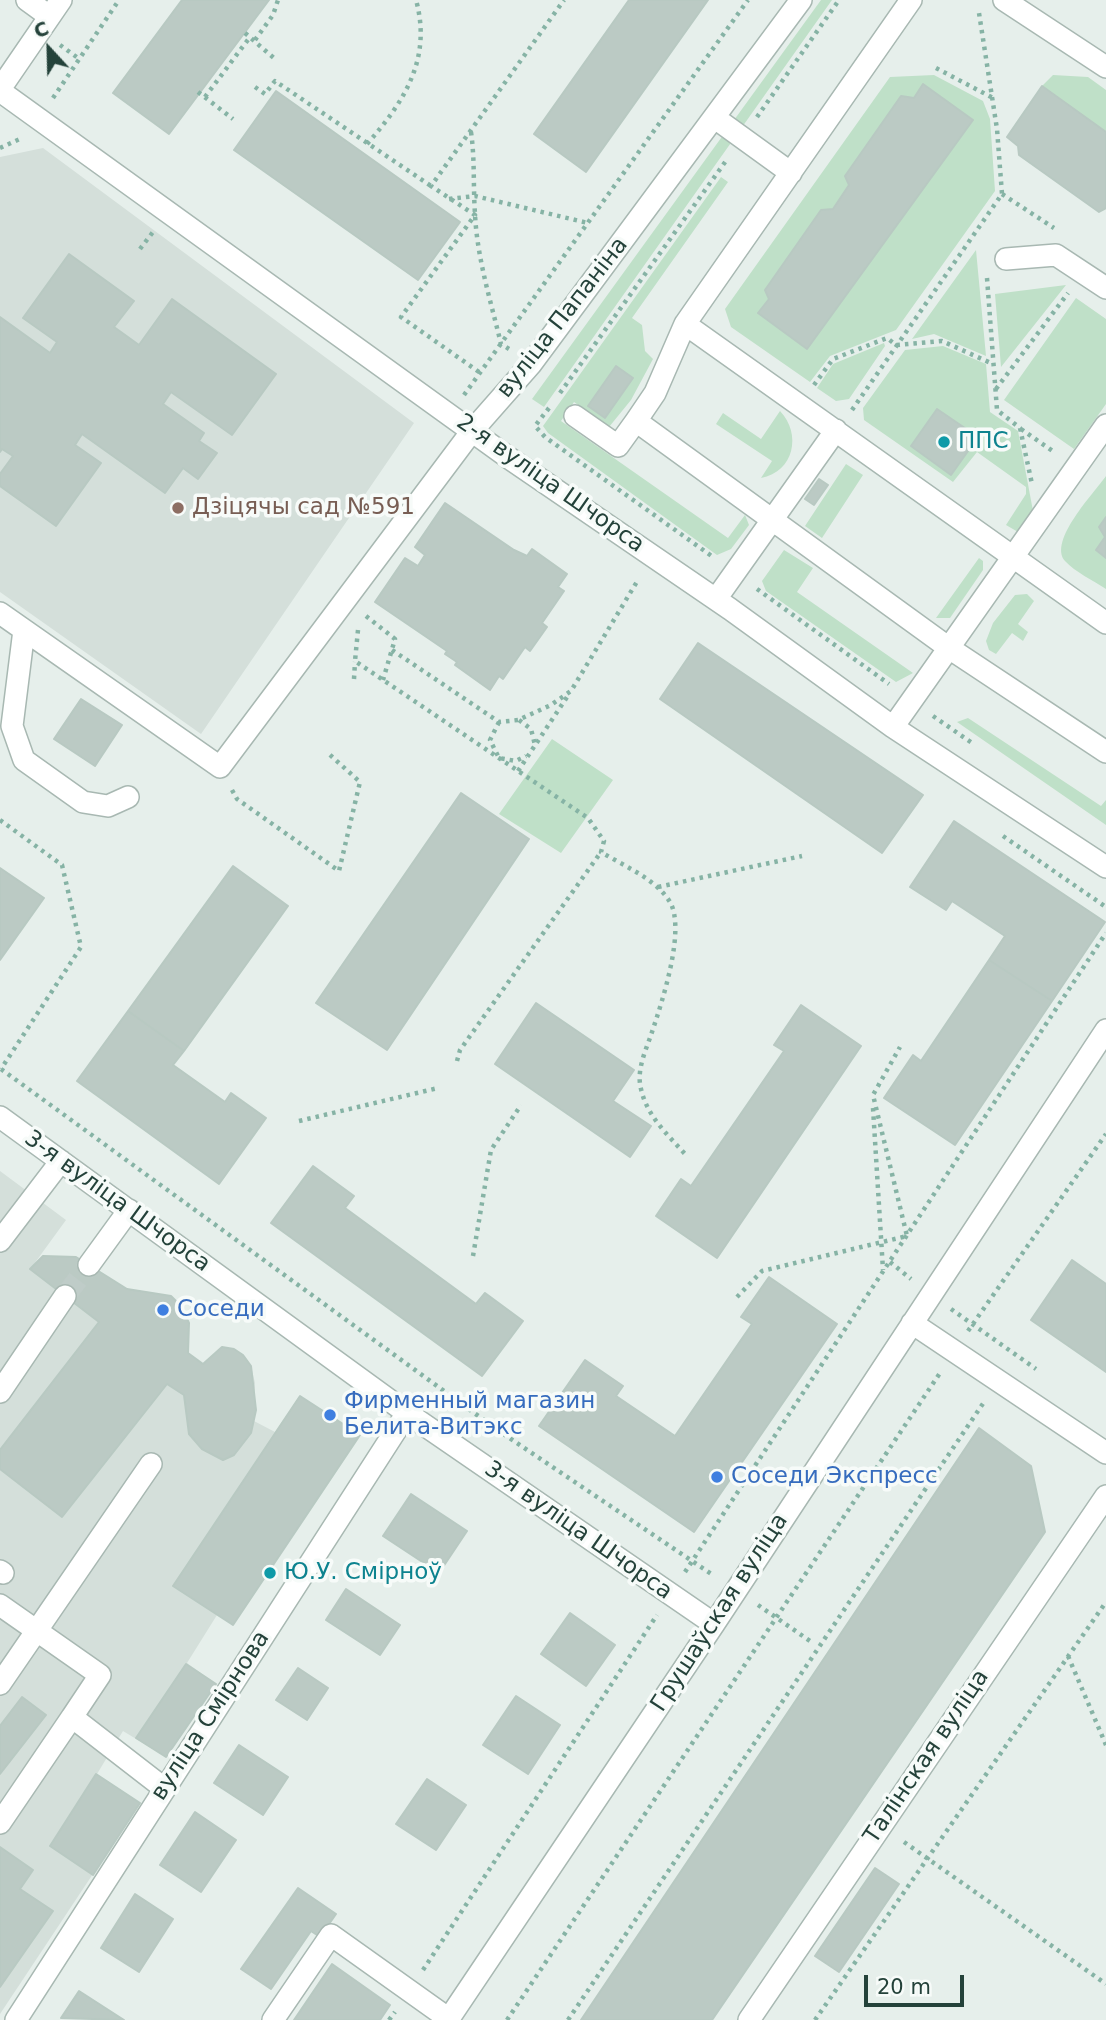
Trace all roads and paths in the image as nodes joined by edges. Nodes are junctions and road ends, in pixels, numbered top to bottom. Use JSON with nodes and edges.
{"nodes":[{"id":1,"x":27,"y":0,"type":"edge"},
{"id":2,"x":119,"y":0,"type":"edge"},
{"id":3,"x":278,"y":0,"type":"edge"},
{"id":4,"x":416,"y":0,"type":"edge"},
{"id":5,"x":564,"y":0,"type":"edge"},
{"id":6,"x":748,"y":0,"type":"edge"},
{"id":7,"x":801,"y":0,"type":"edge"},
{"id":8,"x":839,"y":0,"type":"edge"},
{"id":9,"x":911,"y":0,"type":"edge"},
{"id":10,"x":977,"y":0,"type":"edge"},
{"id":11,"x":1004,"y":0,"type":"edge"},
{"id":12,"x":55,"y":8,"type":"edge"},
{"id":13,"x":244,"y":33,"type":"dead end"},
{"id":14,"x":252,"y":39,"type":"junction"},
{"id":15,"x":275,"y":59,"type":"dead end"},
{"id":16,"x":1106,"y":67,"type":"edge"},
{"id":17,"x":936,"y":68,"type":"dead end"},
{"id":18,"x":256,"y":87,"type":"dead end"},
{"id":19,"x":0,"y":90,"type":"edge"},
{"id":20,"x":198,"y":92,"type":"dead end"},
{"id":21,"x":205,"y":97,"type":"junction"},
{"id":22,"x":993,"y":98,"type":"junction"},
{"id":23,"x":40,"y":118,"type":"junction"},
{"id":24,"x":233,"y":118,"type":"dead end"},
{"id":25,"x":715,"y":118,"type":"junction"},
{"id":26,"x":471,"y":132,"type":"junction"},
{"id":27,"x":742,"y":138,"type":"junction"},
{"id":28,"x":367,"y":144,"type":"junction"},
{"id":29,"x":791,"y":173,"type":"junction"},
{"id":30,"x":431,"y":186,"type":"junction"},
{"id":31,"x":475,"y":196,"type":"junction"},
{"id":32,"x":449,"y":199,"type":"junction"},
{"id":33,"x":475,"y":215,"type":"junction"},
{"id":34,"x":588,"y":223,"type":"junction"},
{"id":35,"x":982,"y":224,"type":"junction"},
{"id":36,"x":983,"y":237,"type":"dead end"},
{"id":37,"x":1006,"y":259,"type":"dead end"},
{"id":38,"x":986,"y":275,"type":"dead end"},
{"id":39,"x":1106,"y":288,"type":"edge"},
{"id":40,"x":1070,"y":289,"type":"dead end"},
{"id":41,"x":685,"y":324,"type":"junction"},
{"id":42,"x":501,"y":344,"type":"junction"},
{"id":43,"x":896,"y":345,"type":"junction"},
{"id":44,"x":993,"y":364,"type":"junction"},
{"id":45,"x":479,"y":372,"type":"junction"},
{"id":46,"x":811,"y":388,"type":"dead end"},
{"id":47,"x":995,"y":390,"type":"junction"},
{"id":48,"x":451,"y":414,"type":"junction"},
{"id":49,"x":575,"y":416,"type":"dead end"},
{"id":50,"x":636,"y":421,"type":"junction"},
{"id":51,"x":1106,"y":425,"type":"edge"},
{"id":52,"x":836,"y":430,"type":"junction"},
{"id":53,"x":472,"y":431,"type":"junction"},
{"id":54,"x":1041,"y":518,"type":"junction"},
{"id":55,"x":773,"y":519,"type":"junction"},
{"id":56,"x":1012,"y":559,"type":"junction"},
{"id":57,"x":736,"y":574,"type":"junction"},
{"id":58,"x":639,"y":578,"type":"dead end"},
{"id":59,"x":716,"y":599,"type":"junction"},
{"id":60,"x":0,"y":613,"type":"edge"},
{"id":61,"x":1106,"y":623,"type":"edge"},
{"id":62,"x":24,"y":630,"type":"junction"},
{"id":63,"x":949,"y":648,"type":"junction"},
{"id":64,"x":392,"y":650,"type":"junction"},
{"id":65,"x":355,"y":661,"type":"junction"},
{"id":66,"x":354,"y":679,"type":"dead end"},
{"id":67,"x":383,"y":680,"type":"junction"},
{"id":68,"x":571,"y":691,"type":"junction"},
{"id":69,"x":911,"y":700,"type":"junction"},
{"id":70,"x":518,"y":720,"type":"junction"},
{"id":71,"x":499,"y":722,"type":"junction"},
{"id":72,"x":893,"y":727,"type":"junction"},
{"id":73,"x":535,"y":745,"type":"junction"},
{"id":74,"x":976,"y":745,"type":"dead end"},
{"id":75,"x":1106,"y":752,"type":"edge"},
{"id":76,"x":329,"y":754,"type":"dead end"},
{"id":77,"x":529,"y":755,"type":"junction"},
{"id":78,"x":499,"y":758,"type":"junction"},
{"id":79,"x":220,"y":767,"type":"junction"},
{"id":80,"x":518,"y":771,"type":"junction"},
{"id":81,"x":128,"y":797,"type":"dead end"},
{"id":82,"x":0,"y":820,"type":"edge"},
{"id":83,"x":601,"y":852,"type":"junction"},
{"id":84,"x":802,"y":856,"type":"dead end"},
{"id":85,"x":1106,"y":867,"type":"edge"},
{"id":86,"x":658,"y":887,"type":"junction"},
{"id":87,"x":1106,"y":933,"type":"edge"},
{"id":88,"x":1106,"y":1030,"type":"edge"},
{"id":89,"x":900,"y":1047,"type":"dead end"},
{"id":90,"x":457,"y":1061,"type":"dead end"},
{"id":91,"x":0,"y":1068,"type":"edge"},
{"id":92,"x":438,"y":1088,"type":"dead end"},
{"id":93,"x":873,"y":1094,"type":"junction"},
{"id":94,"x":521,"y":1105,"type":"dead end"},
{"id":95,"x":0,"y":1117,"type":"edge"},
{"id":96,"x":299,"y":1121,"type":"dead end"},
{"id":97,"x":1106,"y":1134,"type":"edge"},
{"id":98,"x":685,"y":1154,"type":"dead end"},
{"id":99,"x":61,"y":1161,"type":"junction"},
{"id":100,"x":129,"y":1210,"type":"junction"},
{"id":101,"x":907,"y":1236,"type":"junction"},
{"id":102,"x":0,"y":1241,"type":"edge"},
{"id":103,"x":882,"y":1242,"type":"junction"},
{"id":104,"x":473,"y":1256,"type":"dead end"},
{"id":105,"x":89,"y":1265,"type":"tunnel mouth"},
{"id":106,"x":883,"y":1271,"type":"junction"},
{"id":107,"x":65,"y":1296,"type":"tunnel mouth"},
{"id":108,"x":737,"y":1297,"type":"dead end"},
{"id":109,"x":912,"y":1323,"type":"junction"},
{"id":110,"x":954,"y":1352,"type":"junction"},
{"id":111,"x":0,"y":1392,"type":"edge"},
{"id":112,"x":991,"y":1392,"type":"dead end"},
{"id":113,"x":407,"y":1413,"type":"junction"},
{"id":114,"x":1106,"y":1454,"type":"edge"},
{"id":115,"x":151,"y":1464,"type":"dead end"},
{"id":116,"x":1106,"y":1496,"type":"edge"},
{"id":117,"x":692,"y":1561,"type":"junction"},
{"id":118,"x":736,"y":1590,"type":"junction"},
{"id":119,"x":670,"y":1595,"type":"junction"},
{"id":120,"x":1106,"y":1602,"type":"edge"},
{"id":121,"x":0,"y":1605,"type":"edge"},
{"id":122,"x":776,"y":1617,"type":"junction"},
{"id":123,"x":714,"y":1624,"type":"junction"},
{"id":124,"x":37,"y":1632,"type":"junction"},
{"id":125,"x":810,"y":1641,"type":"dead end"},
{"id":126,"x":1068,"y":1656,"type":"junction"},
{"id":127,"x":0,"y":1684,"type":"edge"},
{"id":128,"x":72,"y":1717,"type":"junction"},
{"id":129,"x":1106,"y":1745,"type":"edge"},
{"id":130,"x":164,"y":1789,"type":"junction"},
{"id":131,"x":0,"y":1823,"type":"edge"},
{"id":132,"x":880,"y":1826,"type":"junction"},
{"id":133,"x":929,"y":1860,"type":"junction"},
{"id":134,"x":1106,"y":1984,"type":"edge"},
{"id":135,"x":409,"y":1990,"type":"junction"},
{"id":136,"x":448,"y":2019,"type":"edge"},
{"id":137,"x":16,"y":2020,"type":"edge"},
{"id":138,"x":273,"y":2020,"type":"edge"},
{"id":139,"x":390,"y":2020,"type":"edge"},
{"id":140,"x":507,"y":2020,"type":"edge"},
{"id":141,"x":568,"y":2020,"type":"edge"},
{"id":142,"x":749,"y":2020,"type":"edge"},
{"id":143,"x":815,"y":2020,"type":"edge"}],
"edges":[{"from":1,"to":12,"type":"street"},
{"from":2,"to":23,"type":"path"},
{"from":3,"to":14,"type":"path"},
{"from":4,"to":28,"type":"path"},
{"from":5,"to":26,"type":"path"},
{"from":6,"to":34,"type":"path"},
{"from":7,"to":25,"type":"street","name":"вуліца Папаніна"},
{"from":8,"to":27,"type":"path"},
{"from":9,"to":29,"type":"street"},
{"from":10,"to":22,"type":"path"},
{"from":11,"to":16,"type":"street"},
{"from":12,"to":19,"type":"street"},
{"from":13,"to":14,"type":"path"},
{"from":14,"to":15,"type":"path"},
{"from":14,"to":21,"type":"path"},
{"from":17,"to":22,"type":"path"},
{"from":18,"to":28,"type":"path"},
{"from":19,"to":23,"type":"street","name":"2-я вуліца Шчорса"},
{"from":20,"to":21,"type":"path"},
{"from":21,"to":24,"type":"path"},
{"from":22,"to":35,"type":"path"},
{"from":23,"to":48,"type":"street","name":"2-я вуліца Шчорса"},
{"from":25,"to":27,"type":"street"},
{"from":25,"to":53,"type":"street","name":"вуліца Папаніна"},
{"from":26,"to":30,"type":"path"},
{"from":26,"to":31,"type":"path"},
{"from":27,"to":29,"type":"street"},
{"from":27,"to":57,"type":"path"},
{"from":28,"to":30,"type":"path"},
{"from":29,"to":41,"type":"street"},
{"from":30,"to":32,"type":"path"},
{"from":31,"to":32,"type":"path"},
{"from":31,"to":33,"type":"path"},
{"from":31,"to":34,"type":"path"},
{"from":32,"to":33,"type":"path"},
{"from":33,"to":42,"type":"path"},
{"from":33,"to":45,"type":"path"},
{"from":34,"to":42,"type":"path"},
{"from":35,"to":36,"type":"path"},
{"from":35,"to":43,"type":"path"},
{"from":37,"to":39,"type":"street"},
{"from":38,"to":44,"type":"path"},
{"from":40,"to":47,"type":"path"},
{"from":41,"to":50,"type":"street"},
{"from":41,"to":52,"type":"street"},
{"from":42,"to":45,"type":"path"},
{"from":43,"to":44,"type":"path"},
{"from":43,"to":46,"type":"path"},
{"from":43,"to":52,"type":"path"},
{"from":44,"to":47,"type":"path"},
{"from":45,"to":48,"type":"path"},
{"from":47,"to":54,"type":"path"},
{"from":48,"to":53,"type":"street","name":"2-я вуліца Шчорса"},
{"from":49,"to":50,"type":"street"},
{"from":50,"to":55,"type":"street"},
{"from":51,"to":54,"type":"street"},
{"from":52,"to":55,"type":"street"},
{"from":52,"to":56,"type":"street"},
{"from":53,"to":59,"type":"street","name":"2-я вуліца Шчорса"},
{"from":53,"to":79,"type":"street","name":"вуліца Папаніна"},
{"from":54,"to":56,"type":"street"},
{"from":55,"to":57,"type":"street"},
{"from":55,"to":63,"type":"street"},
{"from":56,"to":61,"type":"street"},
{"from":56,"to":63,"type":"street"},
{"from":57,"to":59,"type":"street"},
{"from":57,"to":69,"type":"path"},
{"from":58,"to":68,"type":"path"},
{"from":59,"to":72,"type":"street","name":"2-я вуліца Шчорса"},
{"from":60,"to":62,"type":"street"},
{"from":62,"to":79,"type":"street"},
{"from":62,"to":81,"type":"street"},
{"from":63,"to":69,"type":"street"},
{"from":63,"to":75,"type":"street"},
{"from":64,"to":65,"type":"path"},
{"from":64,"to":67,"type":"path"},
{"from":64,"to":71,"type":"path"},
{"from":65,"to":66,"type":"path"},
{"from":65,"to":67,"type":"path"},
{"from":67,"to":78,"type":"path"},
{"from":68,"to":70,"type":"path"},
{"from":68,"to":73,"type":"path"},
{"from":69,"to":72,"type":"street"},
{"from":69,"to":74,"type":"path"},
{"from":70,"to":71,"type":"path"},
{"from":70,"to":73,"type":"path"},
{"from":71,"to":78,"type":"path"},
{"from":72,"to":85,"type":"street","name":"2-я вуліца Шчорса"},
{"from":73,"to":77,"type":"path"},
{"from":76,"to":79,"type":"path"},
{"from":77,"to":78,"type":"path"},
{"from":77,"to":80,"type":"path"},
{"from":78,"to":80,"type":"path"},
{"from":80,"to":83,"type":"path"},
{"from":82,"to":91,"type":"path"},
{"from":83,"to":86,"type":"path"},
{"from":83,"to":90,"type":"path"},
{"from":84,"to":86,"type":"path"},
{"from":86,"to":98,"type":"path"},
{"from":87,"to":101,"type":"path"},
{"from":88,"to":109,"type":"street","name":"Грушаўская вуліца"},
{"from":89,"to":93,"type":"path"},
{"from":91,"to":117,"type":"path"},
{"from":92,"to":96,"type":"path"},
{"from":93,"to":101,"type":"path"},
{"from":93,"to":103,"type":"path"},
{"from":94,"to":104,"type":"path"},
{"from":95,"to":99,"type":"street","name":"3-я вуліца Шчорса"},
{"from":97,"to":110,"type":"path"},
{"from":99,"to":100,"type":"street","name":"3-я вуліца Шчорса"},
{"from":99,"to":102,"type":"street"},
{"from":100,"to":105,"type":"street"},
{"from":100,"to":113,"type":"street","name":"3-я вуліца Шчорса"},
{"from":101,"to":103,"type":"path"},
{"from":101,"to":106,"type":"path"},
{"from":103,"to":106,"type":"path"},
{"from":103,"to":108,"type":"path"},
{"from":106,"to":117,"type":"path"},
{"from":107,"to":111,"type":"street"},
{"from":109,"to":110,"type":"street"},
{"from":109,"to":118,"type":"street","name":"Грушаўская вуліца"},
{"from":110,"to":114,"type":"street"},
{"from":110,"to":122,"type":"path"},
{"from":112,"to":141,"type":"path"},
{"from":113,"to":119,"type":"street","name":"3-я вуліца Шчорса"},
{"from":113,"to":130,"type":"street","name":"вуліца Смірнова"},
{"from":115,"to":124,"type":"street"},
{"from":116,"to":132,"type":"street","name":"Талінская вуліца"},
{"from":117,"to":118,"type":"path"},
{"from":117,"to":119,"type":"path"},
{"from":118,"to":122,"type":"path"},
{"from":118,"to":123,"type":"street","name":"Грушаўская вуліца"},
{"from":119,"to":123,"type":"street","name":"3-я вуліца Шчорса"},
{"from":119,"to":135,"type":"path"},
{"from":120,"to":126,"type":"path"},
{"from":121,"to":124,"type":"street"},
{"from":122,"to":125,"type":"path"},
{"from":122,"to":140,"type":"path"},
{"from":123,"to":136,"type":"street","name":"Грушаўская вуліца"},
{"from":124,"to":127,"type":"street"},
{"from":124,"to":128,"type":"street"},
{"from":126,"to":129,"type":"path"},
{"from":126,"to":133,"type":"path"},
{"from":128,"to":130,"type":"street"},
{"from":128,"to":131,"type":"street"},
{"from":130,"to":137,"type":"street","name":"вуліца Смірнова"},
{"from":132,"to":133,"type":"path"},
{"from":132,"to":142,"type":"street","name":"Талінская вуліца"},
{"from":133,"to":134,"type":"path"},
{"from":133,"to":143,"type":"path"},
{"from":135,"to":136,"type":"street"},
{"from":135,"to":138,"type":"street"},
{"from":135,"to":139,"type":"path"}]}
